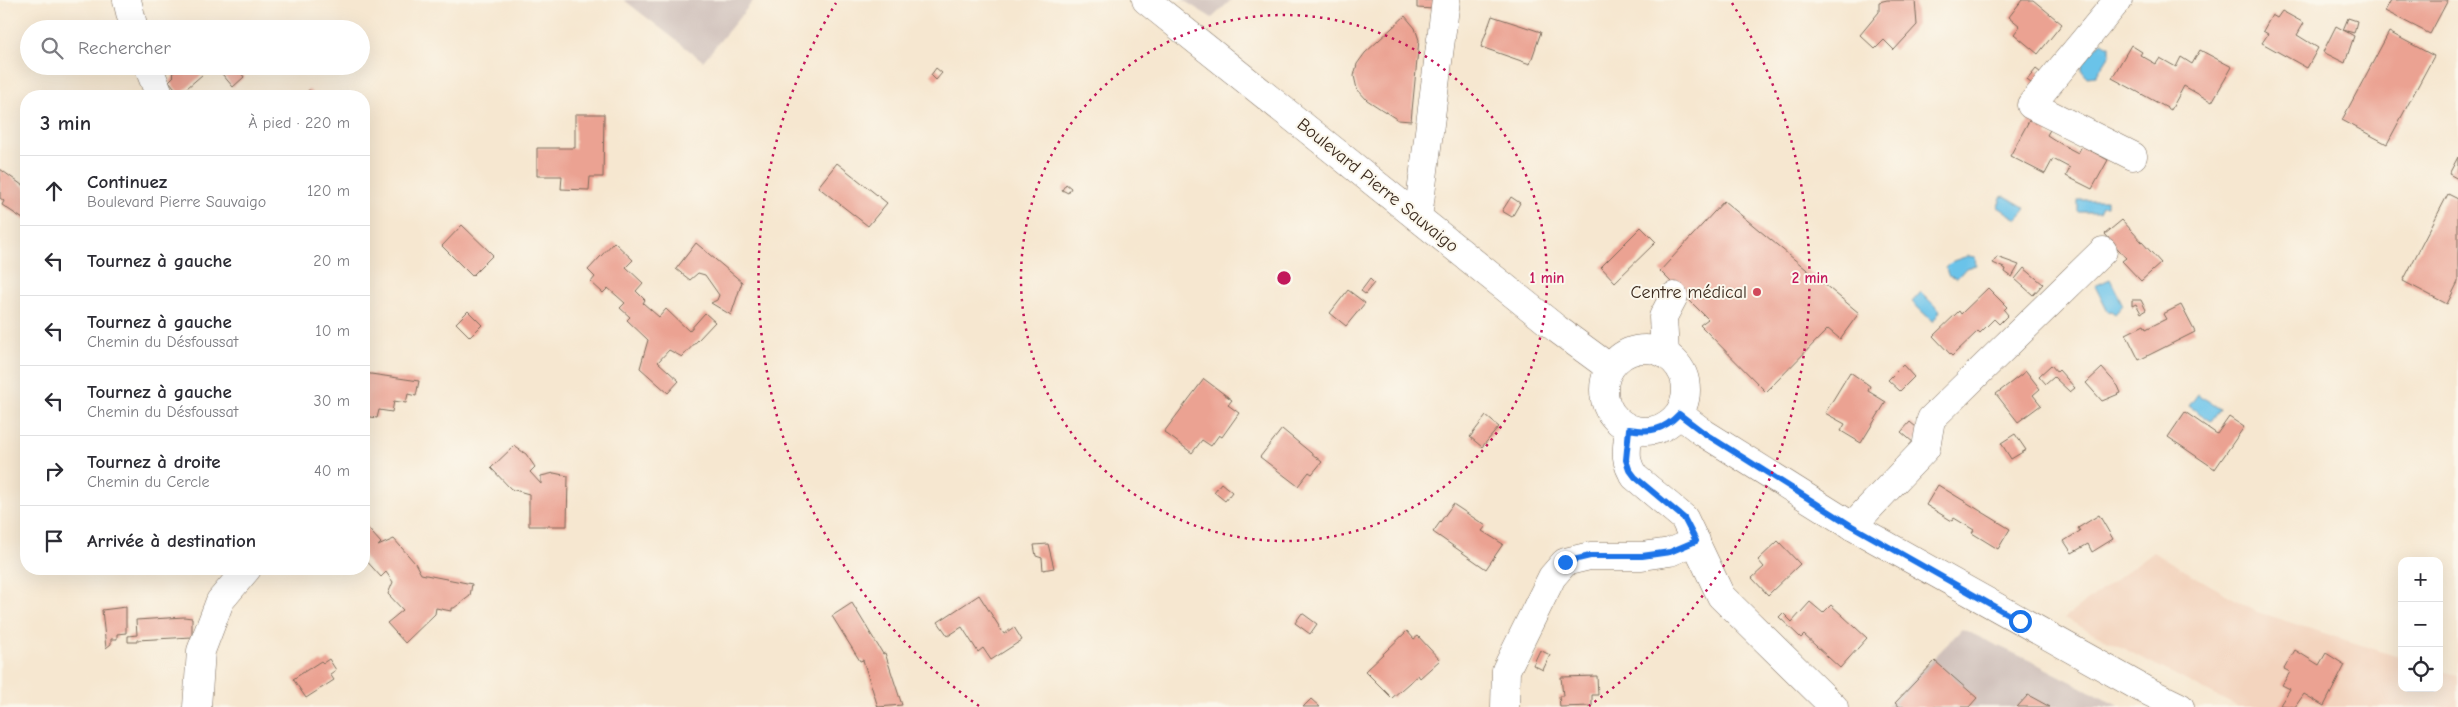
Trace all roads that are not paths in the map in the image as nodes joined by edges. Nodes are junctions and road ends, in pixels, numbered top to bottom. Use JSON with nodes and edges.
{"nodes":[{"id":1,"x":126,"y":0,"type":"edge"},
{"id":2,"x":1146,"y":0,"type":"edge"},
{"id":3,"x":1446,"y":0,"type":"edge"},
{"id":4,"x":2118,"y":0,"type":"edge"},
{"id":5,"x":132,"y":20,"type":"edge"},
{"id":6,"x":152,"y":75,"type":"edge"},
{"id":7,"x":158,"y":90,"type":"edge"},
{"id":8,"x":2133,"y":156,"type":"dead end"},
{"id":9,"x":1418,"y":217,"type":"junction"},
{"id":10,"x":2103,"y":251,"type":"dead end"},
{"id":11,"x":1674,"y":296,"type":"dead end"},
{"id":12,"x":1665,"y":354,"type":"junction"},
{"id":13,"x":1610,"y":368,"type":"junction"},
{"id":14,"x":1679,"y":414,"type":"junction"},
{"id":15,"x":1629,"y":429,"type":"junction"},
{"id":16,"x":1852,"y":526,"type":"junction"},
{"id":17,"x":1696,"y":541,"type":"junction"},
{"id":18,"x":242,"y":575,"type":"edge"},
{"id":19,"x":197,"y":707,"type":"edge"},
{"id":20,"x":1505,"y":707,"type":"edge"},
{"id":21,"x":1834,"y":707,"type":"edge"},
{"id":22,"x":2180,"y":707,"type":"edge"}],
"edges":[{"from":1,"to":5,"type":"main road"},
{"from":2,"to":9,"type":"main road","name":"Boulevard Pierre Sauvaigo"},
{"from":3,"to":9,"type":"main road"},
{"from":4,"to":8,"type":"main road"},
{"from":6,"to":7,"type":"main road"},
{"from":9,"to":13,"type":"main road","name":"Boulevard Pierre Sauvaigo"},
{"from":10,"to":16,"type":"main road"},
{"from":11,"to":12,"type":"main road"},
{"from":12,"to":13,"type":"main road"},
{"from":12,"to":14,"type":"main road"},
{"from":13,"to":15,"type":"main road"},
{"from":14,"to":15,"type":"main road"},
{"from":14,"to":16,"type":"main road"},
{"from":15,"to":17,"type":"main road"},
{"from":16,"to":22,"type":"main road"},
{"from":17,"to":20,"type":"main road"},
{"from":17,"to":21,"type":"main road"},
{"from":18,"to":19,"type":"main road"}]}
